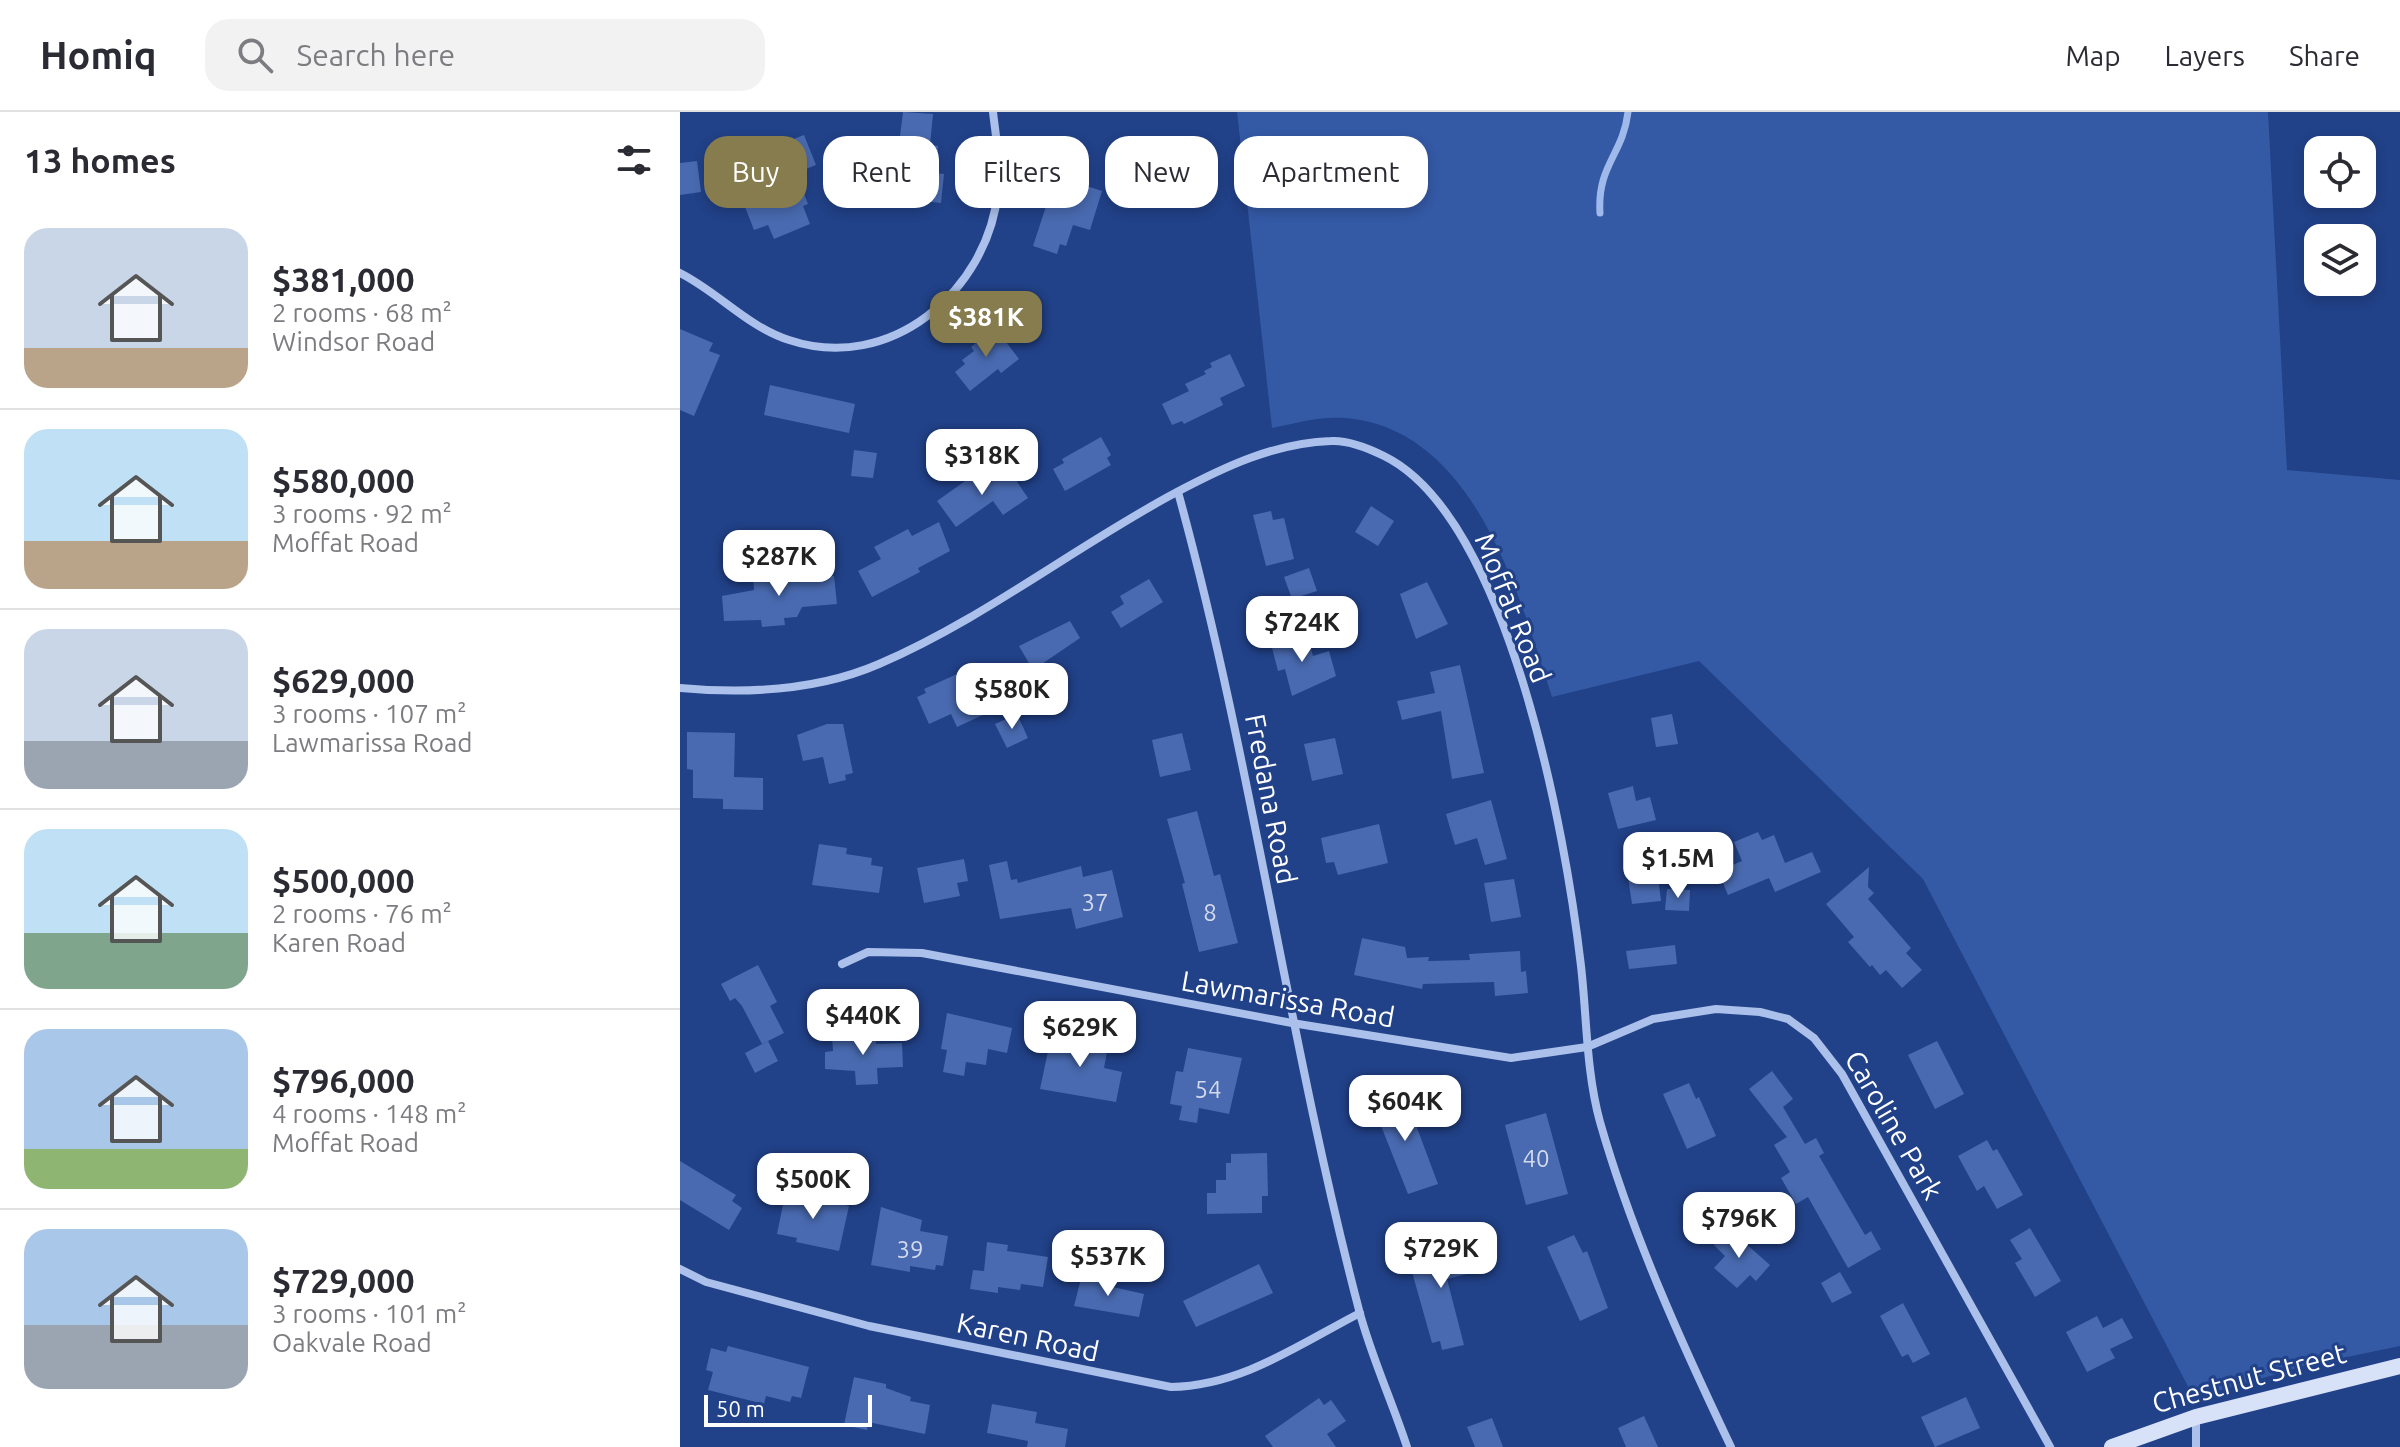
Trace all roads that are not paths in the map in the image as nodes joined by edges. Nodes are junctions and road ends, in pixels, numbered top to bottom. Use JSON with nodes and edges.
{"nodes":[{"id":1,"x":993,"y":112,"type":"edge"},
{"id":2,"x":680,"y":273,"type":"edge"},
{"id":3,"x":1178,"y":492,"type":"junction"},
{"id":4,"x":680,"y":688,"type":"edge"},
{"id":5,"x":842,"y":964,"type":"dead end"},
{"id":6,"x":1292,"y":1023,"type":"junction"},
{"id":7,"x":1587,"y":1047,"type":"junction"},
{"id":8,"x":680,"y":1269,"type":"edge"},
{"id":9,"x":1360,"y":1313,"type":"junction"},
{"id":10,"x":2400,"y":1366,"type":"edge"},
{"id":11,"x":2196,"y":1417,"type":"junction"},
{"id":12,"x":1407,"y":1447,"type":"edge"},
{"id":13,"x":1731,"y":1447,"type":"edge"},
{"id":14,"x":2050,"y":1447,"type":"edge"},
{"id":15,"x":2112,"y":1447,"type":"edge"},
{"id":16,"x":2196,"y":1447,"type":"edge"}],
"edges":[{"from":1,"to":2,"type":"street"},
{"from":3,"to":4,"type":"street","name":"Moffat Road"},
{"from":3,"to":6,"type":"street","name":"Fredana Road"},
{"from":3,"to":7,"type":"street","name":"Moffat Road"},
{"from":5,"to":6,"type":"street","name":"Lawmarissa Road"},
{"from":6,"to":7,"type":"street","name":"Lawmarissa Road"},
{"from":6,"to":9,"type":"street","name":"Fredana Road"},
{"from":7,"to":13,"type":"street","name":"Moffat Road"},
{"from":7,"to":14,"type":"street","name":"Caroline Park"},
{"from":8,"to":9,"type":"street","name":"Karen Road"},
{"from":9,"to":12,"type":"street","name":"Fredana Road"},
{"from":10,"to":11,"type":"main road","name":"Chestnut Street"},
{"from":11,"to":15,"type":"main road","name":"Chestnut Street"},
{"from":11,"to":16,"type":"street"}]}
